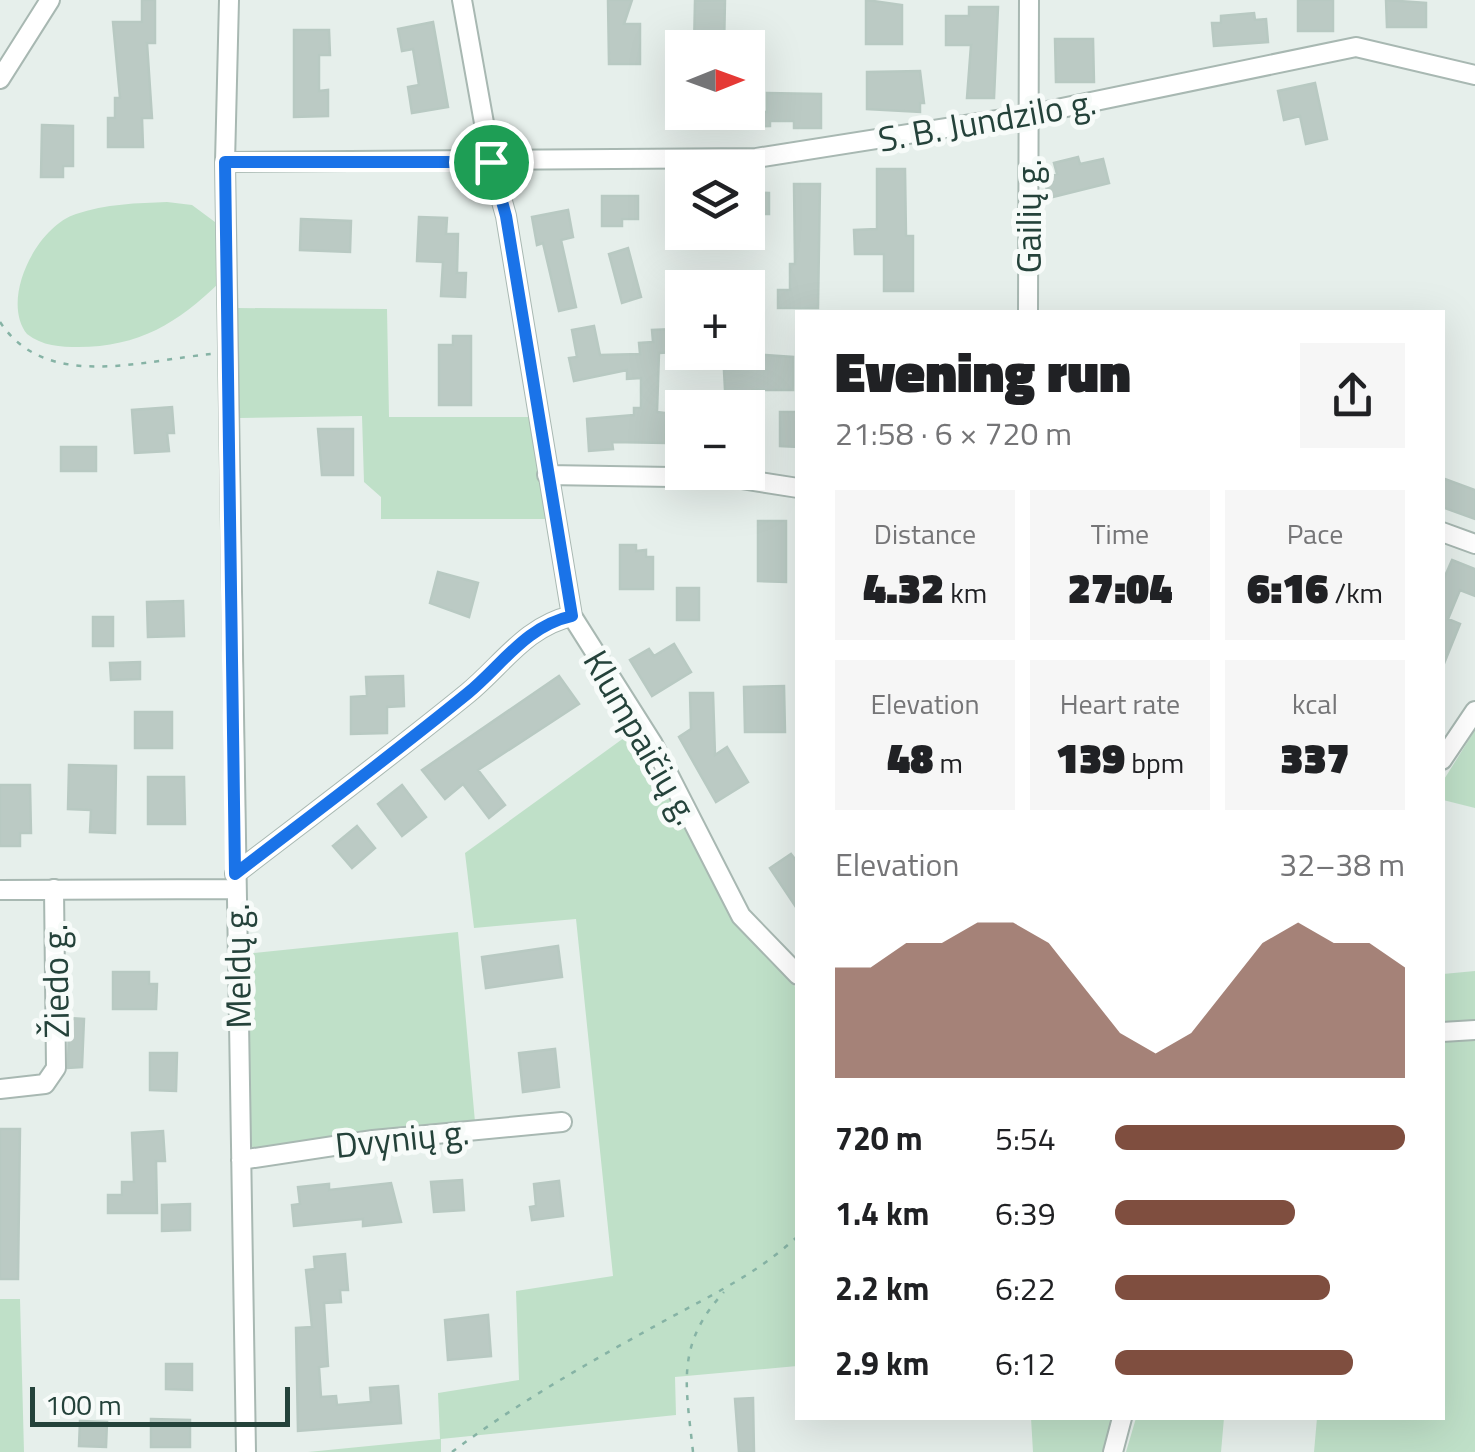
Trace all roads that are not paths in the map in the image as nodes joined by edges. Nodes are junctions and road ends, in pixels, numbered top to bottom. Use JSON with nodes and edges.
{"nodes":[{"id":1,"x":50,"y":0,"type":"edge"},
{"id":2,"x":229,"y":0,"type":"edge"},
{"id":3,"x":462,"y":0,"type":"edge"},
{"id":4,"x":1030,"y":0,"type":"edge"},
{"id":5,"x":1475,"y":75,"type":"edge"},
{"id":6,"x":0,"y":79,"type":"edge"},
{"id":7,"x":1028,"y":115,"type":"junction"},
{"id":8,"x":225,"y":162,"type":"junction"},
{"id":9,"x":491,"y":162,"type":"junction"},
{"id":10,"x":1028,"y":310,"type":"edge"},
{"id":11,"x":546,"y":475,"type":"junction"},
{"id":12,"x":795,"y":488,"type":"edge"},
{"id":13,"x":1445,"y":533,"type":"edge"},
{"id":14,"x":1475,"y":544,"type":"edge"},
{"id":15,"x":572,"y":616,"type":"junction"},
{"id":16,"x":1475,"y":711,"type":"edge"},
{"id":17,"x":1445,"y":756,"type":"edge"},
{"id":18,"x":235,"y":882,"type":"junction"},
{"id":19,"x":0,"y":890,"type":"edge"},
{"id":20,"x":54,"y":890,"type":"junction"},
{"id":21,"x":795,"y":972,"type":"edge"},
{"id":22,"x":1475,"y":1030,"type":"edge"},
{"id":23,"x":1445,"y":1032,"type":"edge"},
{"id":24,"x":0,"y":1089,"type":"edge"},
{"id":25,"x":562,"y":1122,"type":"dead end"},
{"id":26,"x":242,"y":1160,"type":"junction"},
{"id":27,"x":1122,"y":1420,"type":"edge"},
{"id":28,"x":246,"y":1452,"type":"edge"},
{"id":29,"x":1114,"y":1452,"type":"edge"}],
"edges":[{"from":1,"to":6,"type":"street"},
{"from":2,"to":8,"type":"street","name":"Meldų g."},
{"from":3,"to":9,"type":"street","name":"Klumpaičių g."},
{"from":4,"to":7,"type":"street","name":"Gailių g."},
{"from":5,"to":7,"type":"street","name":"S. B. Jundzilo g."},
{"from":7,"to":9,"type":"street","name":"S. B. Jundzilo g."},
{"from":7,"to":10,"type":"street","name":"Gailių g."},
{"from":8,"to":9,"type":"street","name":"S. B. Jundzilo g."},
{"from":8,"to":18,"type":"street","name":"Meldų g."},
{"from":9,"to":11,"type":"street","name":"Klumpaičių g."},
{"from":11,"to":12,"type":"street"},
{"from":11,"to":15,"type":"street","name":"Klumpaičių g."},
{"from":13,"to":14,"type":"street"},
{"from":15,"to":18,"type":"street"},
{"from":15,"to":21,"type":"street","name":"Klumpaičių g."},
{"from":16,"to":17,"type":"street"},
{"from":18,"to":20,"type":"street","name":"Žiedo g."},
{"from":18,"to":26,"type":"street","name":"Meldų g."},
{"from":19,"to":20,"type":"street","name":"Žiedo g."},
{"from":20,"to":24,"type":"street","name":"Žiedo g."},
{"from":22,"to":23,"type":"street"},
{"from":25,"to":26,"type":"street","name":"Dvynių g."},
{"from":26,"to":28,"type":"street","name":"Meldų g."},
{"from":27,"to":29,"type":"street"}]}
